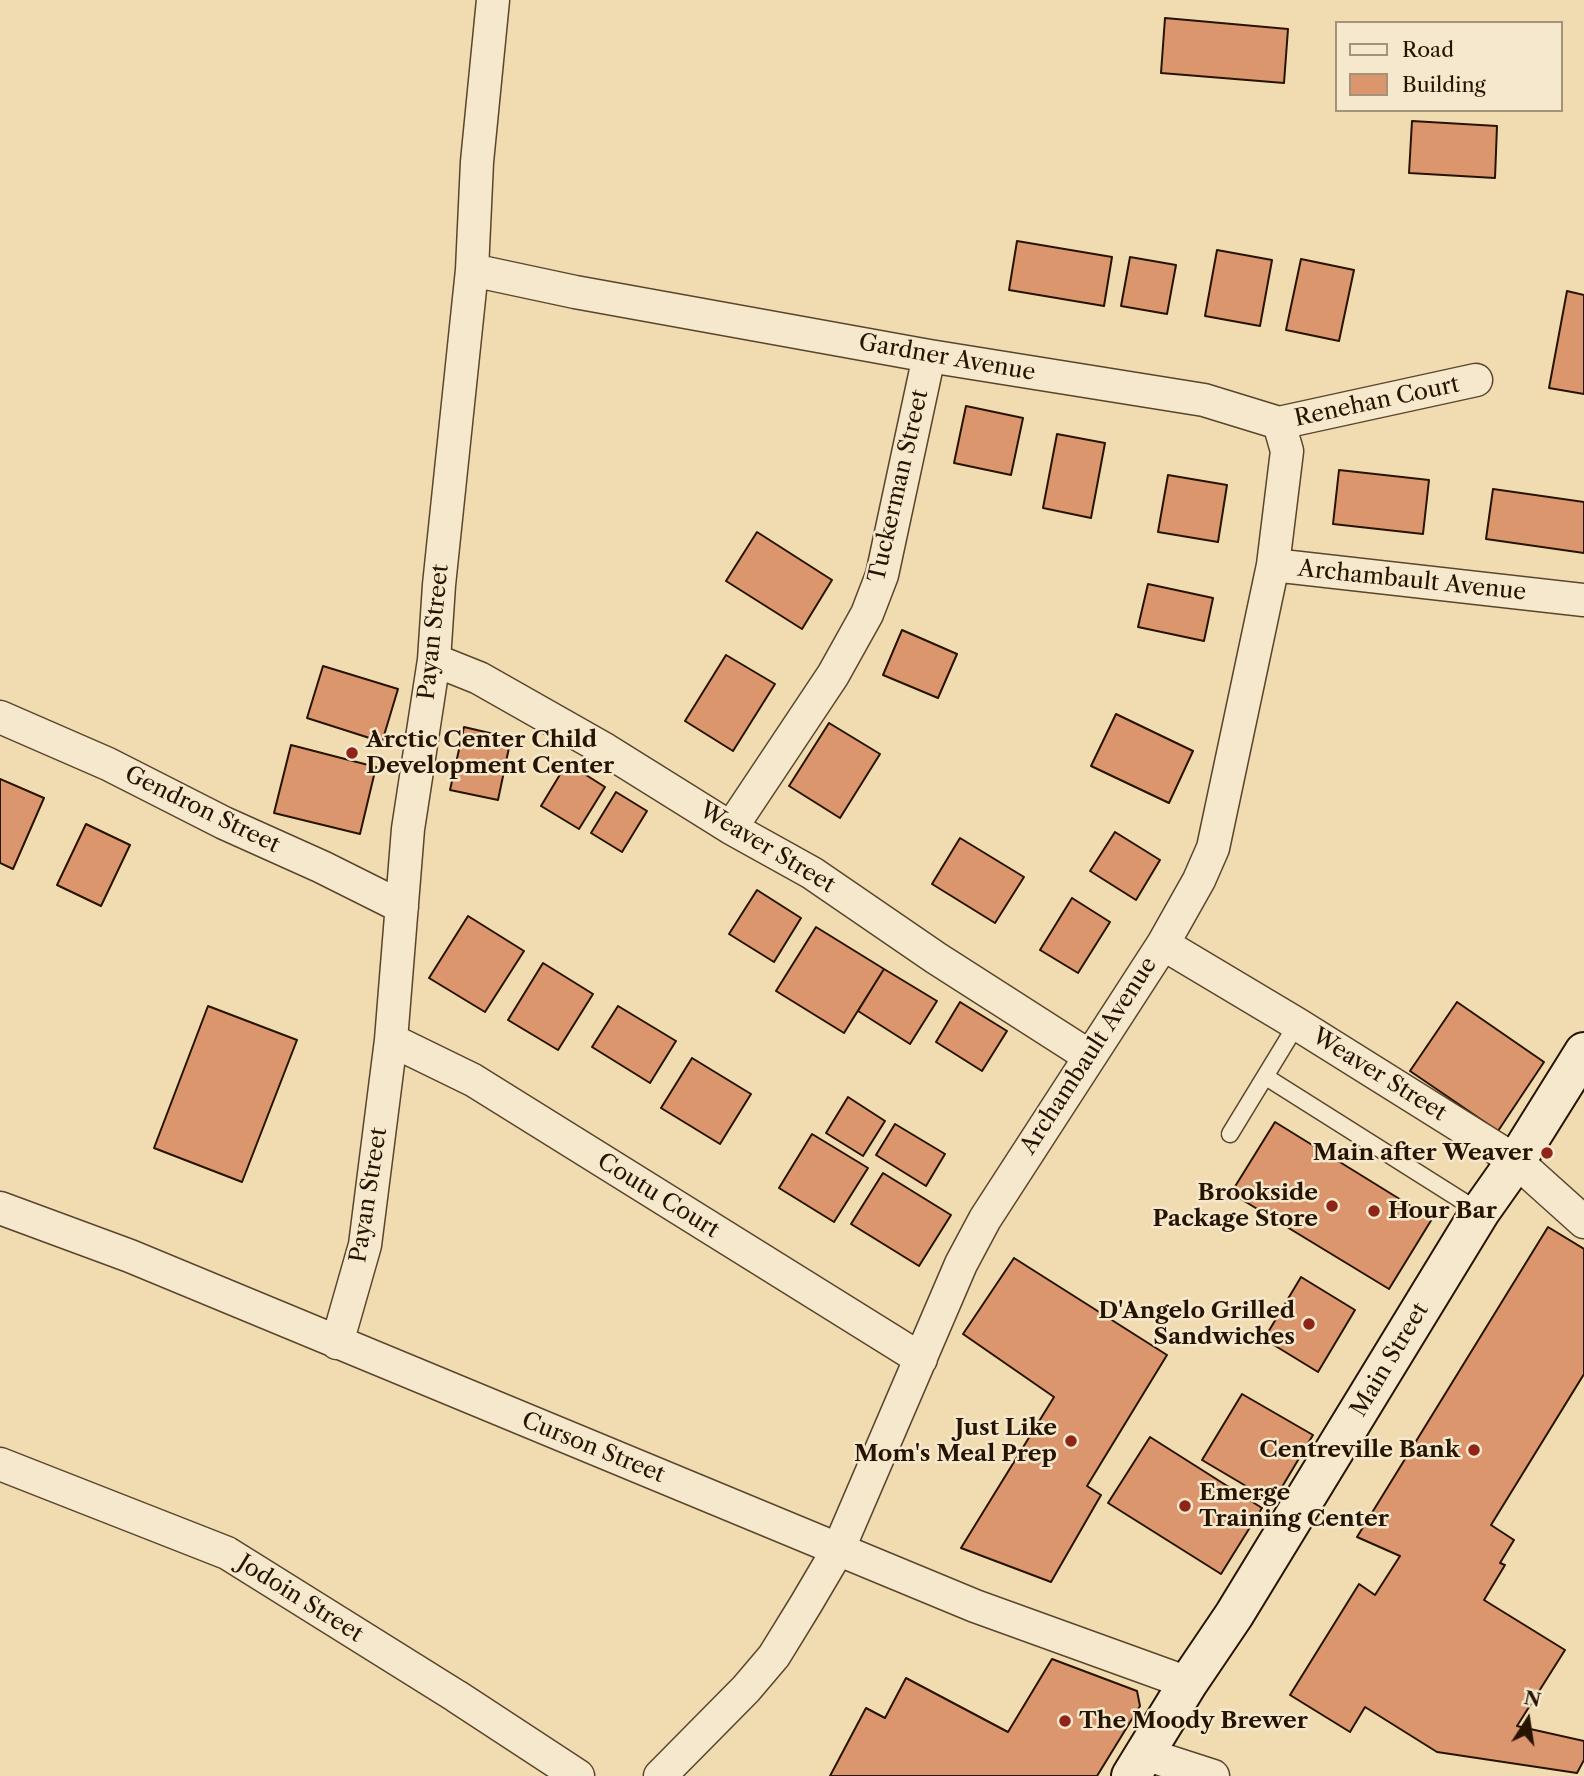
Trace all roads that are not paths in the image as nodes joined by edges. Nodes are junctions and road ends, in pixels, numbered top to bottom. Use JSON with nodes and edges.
{"nodes":[{"id":1,"x":493,"y":0,"type":"edge"},
{"id":2,"x":472,"y":270,"type":"junction"},
{"id":3,"x":929,"y":356,"type":"junction"},
{"id":4,"x":1476,"y":380,"type":"dead end"},
{"id":5,"x":1279,"y":423,"type":"junction"},
{"id":6,"x":1273,"y":565,"type":"junction"},
{"id":7,"x":1584,"y":600,"type":"edge"},
{"id":8,"x":434,"y":660,"type":"junction"},
{"id":9,"x":0,"y":718,"type":"edge"},
{"id":10,"x":731,"y":828,"type":"junction"},
{"id":11,"x":402,"y":907,"type":"junction"},
{"id":12,"x":1163,"y":943,"type":"junction"},
{"id":13,"x":1297,"y":1024,"type":"junction"},
{"id":14,"x":391,"y":1040,"type":"junction"},
{"id":15,"x":1584,"y":1052,"type":"edge"},
{"id":16,"x":1089,"y":1056,"type":"junction"},
{"id":17,"x":1266,"y":1077,"type":"junction"},
{"id":18,"x":1230,"y":1134,"type":"dead end"},
{"id":19,"x":1516,"y":1161,"type":"junction"},
{"id":20,"x":0,"y":1208,"type":"edge"},
{"id":21,"x":1480,"y":1212,"type":"junction"},
{"id":22,"x":1584,"y":1222,"type":"edge"},
{"id":23,"x":337,"y":1343,"type":"junction"},
{"id":24,"x":920,"y":1359,"type":"junction"},
{"id":25,"x":0,"y":1464,"type":"edge"},
{"id":26,"x":839,"y":1548,"type":"junction"},
{"id":27,"x":1188,"y":1683,"type":"junction"},
{"id":28,"x":1138,"y":1765,"type":"edge"},
{"id":29,"x":578,"y":1776,"type":"edge"},
{"id":30,"x":660,"y":1776,"type":"edge"},
{"id":31,"x":1213,"y":1776,"type":"edge"}],
"edges":[{"from":1,"to":2,"type":"street","name":"Payan Street"},
{"from":2,"to":3,"type":"street","name":"Gardner Avenue"},
{"from":2,"to":8,"type":"street","name":"Payan Street"},
{"from":3,"to":5,"type":"street","name":"Gardner Avenue"},
{"from":3,"to":10,"type":"street","name":"Tuckerman Street"},
{"from":4,"to":5,"type":"street","name":"Renehan Court"},
{"from":5,"to":6,"type":"street"},
{"from":6,"to":7,"type":"street","name":"Archambault Avenue"},
{"from":6,"to":12,"type":"street","name":"Archambault Avenue"},
{"from":8,"to":10,"type":"street","name":"Weaver Street"},
{"from":8,"to":11,"type":"street","name":"Payan Street"},
{"from":9,"to":11,"type":"street","name":"Gendron Street"},
{"from":10,"to":16,"type":"street","name":"Weaver Street"},
{"from":11,"to":14,"type":"street","name":"Payan Street"},
{"from":12,"to":13,"type":"street","name":"Weaver Street"},
{"from":12,"to":16,"type":"street","name":"Archambault Avenue"},
{"from":13,"to":17,"type":"lane"},
{"from":13,"to":19,"type":"street","name":"Weaver Street"},
{"from":14,"to":23,"type":"street","name":"Payan Street"},
{"from":14,"to":24,"type":"street","name":"Coutu Court"},
{"from":15,"to":19,"type":"main road","name":"Main Street"},
{"from":16,"to":24,"type":"street","name":"Archambault Avenue"},
{"from":17,"to":18,"type":"lane"},
{"from":17,"to":21,"type":"lane"},
{"from":19,"to":21,"type":"main road","name":"Main Street"},
{"from":19,"to":22,"type":"street","name":"Weaver Street"},
{"from":20,"to":23,"type":"street","name":"Curson Street"},
{"from":21,"to":27,"type":"main road","name":"Main Street"},
{"from":23,"to":26,"type":"street","name":"Curson Street"},
{"from":24,"to":26,"type":"street","name":"Archambault Avenue"},
{"from":25,"to":29,"type":"street","name":"Jodoin Street"},
{"from":26,"to":27,"type":"street","name":"Curson Street"},
{"from":26,"to":30,"type":"street","name":"Archambault Avenue"},
{"from":27,"to":28,"type":"main road","name":"Main Street"},
{"from":28,"to":31,"type":"street"}]}
